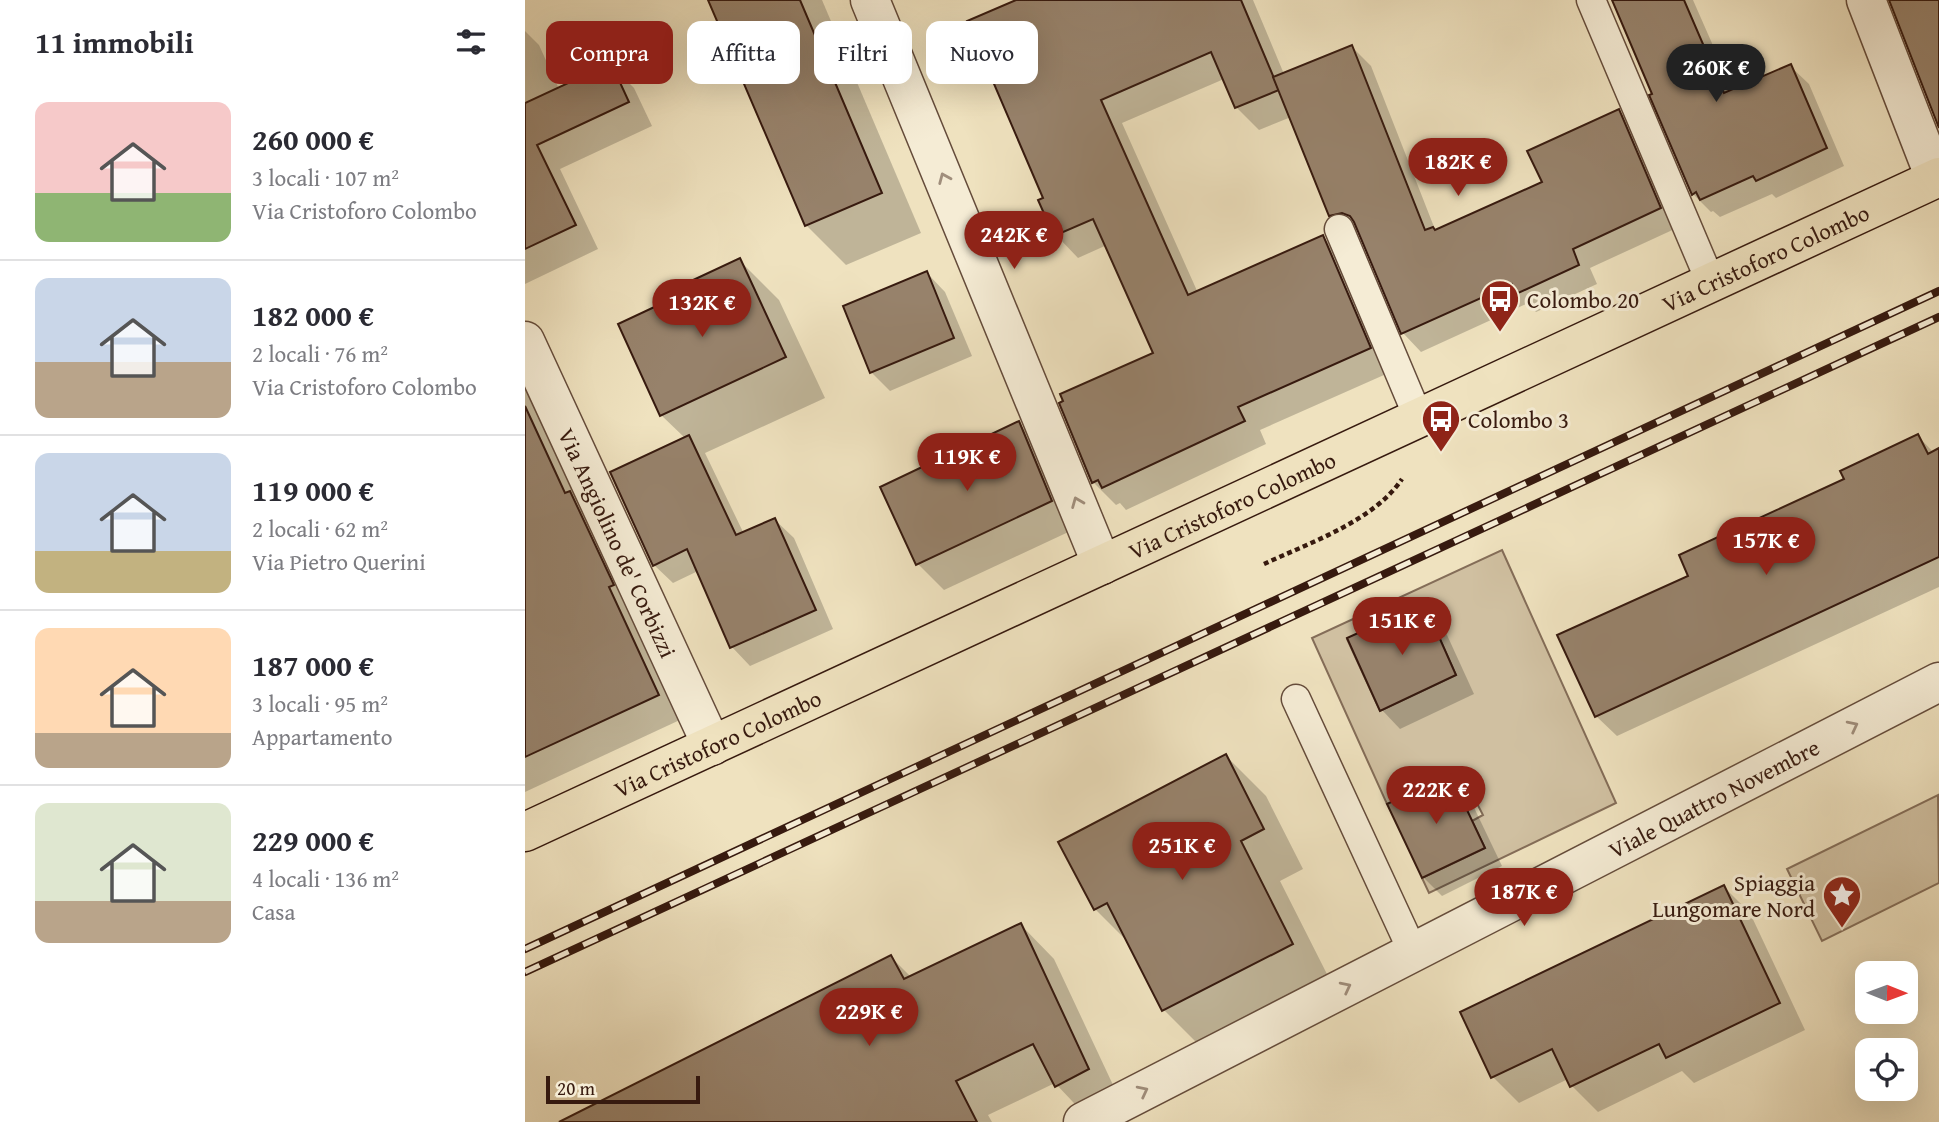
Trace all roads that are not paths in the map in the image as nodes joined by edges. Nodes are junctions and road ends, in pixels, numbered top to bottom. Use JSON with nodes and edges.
{"nodes":[{"id":1,"x":870,"y":0,"type":"edge"},
{"id":2,"x":1591,"y":0,"type":"edge"},
{"id":3,"x":1865,"y":0,"type":"edge"},
{"id":4,"x":1937,"y":177,"type":"edge"},
{"id":5,"x":1339,"y":229,"type":"dead end"},
{"id":6,"x":1711,"y":283,"type":"junction"},
{"id":7,"x":525,"y":341,"type":"edge"},
{"id":8,"x":1419,"y":419,"type":"junction"},
{"id":9,"x":1102,"y":565,"type":"junction"},
{"id":10,"x":1939,"y":682,"type":"edge"},
{"id":11,"x":1296,"y":699,"type":"dead end"},
{"id":12,"x":712,"y":746,"type":"junction"},
{"id":13,"x":525,"y":832,"type":"edge"},
{"id":14,"x":1413,"y":952,"type":"junction"},
{"id":15,"x":1083,"y":1122,"type":"edge"}],
"edges":[{"from":9,"to":1,"type":"street","one_way":true},
{"from":2,"to":6,"type":"lane"},
{"from":3,"to":4,"type":"street"},
{"from":4,"to":6,"type":"main road","name":"Via Cristoforo Colombo"},
{"from":5,"to":8,"type":"lane"},
{"from":6,"to":8,"type":"main road","name":"Via Cristoforo Colombo"},
{"from":7,"to":12,"type":"street","name":"Via Angiolino de' Corbizzi"},
{"from":8,"to":9,"type":"main road","name":"Via Cristoforo Colombo"},
{"from":9,"to":12,"type":"main road","name":"Via Cristoforo Colombo"},
{"from":14,"to":10,"type":"street","name":"Viale Quattro Novembre","one_way":true},
{"from":11,"to":14,"type":"lane"},
{"from":12,"to":13,"type":"main road","name":"Via Cristoforo Colombo"},
{"from":15,"to":14,"type":"street","name":"Viale Quattro Novembre","one_way":true}]}
